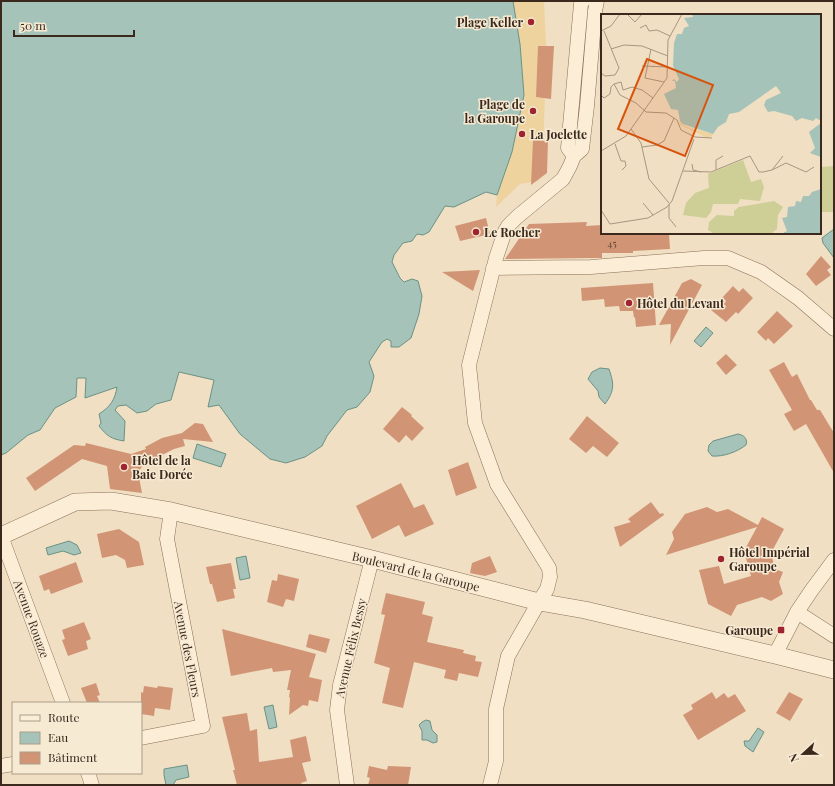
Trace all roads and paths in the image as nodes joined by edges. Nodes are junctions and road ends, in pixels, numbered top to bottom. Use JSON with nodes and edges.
{"nodes":[{"id":1,"x":583,"y":1,"type":"edge"},
{"id":2,"x":597,"y":1,"type":"edge"},
{"id":3,"x":574,"y":156,"type":"junction"},
{"id":4,"x":494,"y":268,"type":"junction"},
{"id":5,"x":834,"y":330,"type":"edge"},
{"id":6,"x":171,"y":511,"type":"junction"},
{"id":7,"x":1,"y":536,"type":"edge"},
{"id":8,"x":372,"y":560,"type":"junction"},
{"id":9,"x":834,"y":560,"type":"edge"},
{"id":10,"x":538,"y":602,"type":"junction"},
{"id":11,"x":798,"y":612,"type":"junction"},
{"id":12,"x":834,"y":636,"type":"edge"},
{"id":13,"x":776,"y":655,"type":"junction"},
{"id":14,"x":834,"y":670,"type":"edge"},
{"id":15,"x":63,"y":702,"type":"edge"},
{"id":16,"x":142,"y":738,"type":"edge"},
{"id":17,"x":12,"y":764,"type":"edge"},
{"id":18,"x":1,"y":766,"type":"edge"},
{"id":19,"x":88,"y":774,"type":"edge"},
{"id":20,"x":92,"y":785,"type":"edge"},
{"id":21,"x":347,"y":785,"type":"edge"},
{"id":22,"x":490,"y":785,"type":"edge"}],
"edges":[{"from":1,"to":3,"type":"street"},
{"from":2,"to":3,"type":"street"},
{"from":3,"to":4,"type":"street"},
{"from":4,"to":5,"type":"street"},
{"from":4,"to":10,"type":"street"},
{"from":6,"to":7,"type":"street","name":"Boulevard de la Garoupe"},
{"from":6,"to":8,"type":"street","name":"Boulevard de la Garoupe"},
{"from":6,"to":16,"type":"street","name":"Avenue des Fleurs"},
{"from":7,"to":15,"type":"street","name":"Avenue Rouaze"},
{"from":8,"to":10,"type":"street","name":"Boulevard de la Garoupe"},
{"from":8,"to":21,"type":"street","name":"Avenue Félix Bessy"},
{"from":9,"to":11,"type":"street"},
{"from":10,"to":13,"type":"street","name":"Boulevard de la Garoupe"},
{"from":10,"to":22,"type":"street"},
{"from":11,"to":12,"type":"street"},
{"from":11,"to":13,"type":"street"},
{"from":13,"to":14,"type":"street","name":"Boulevard de la Garoupe"},
{"from":17,"to":18,"type":"street"},
{"from":19,"to":20,"type":"street"}]}
